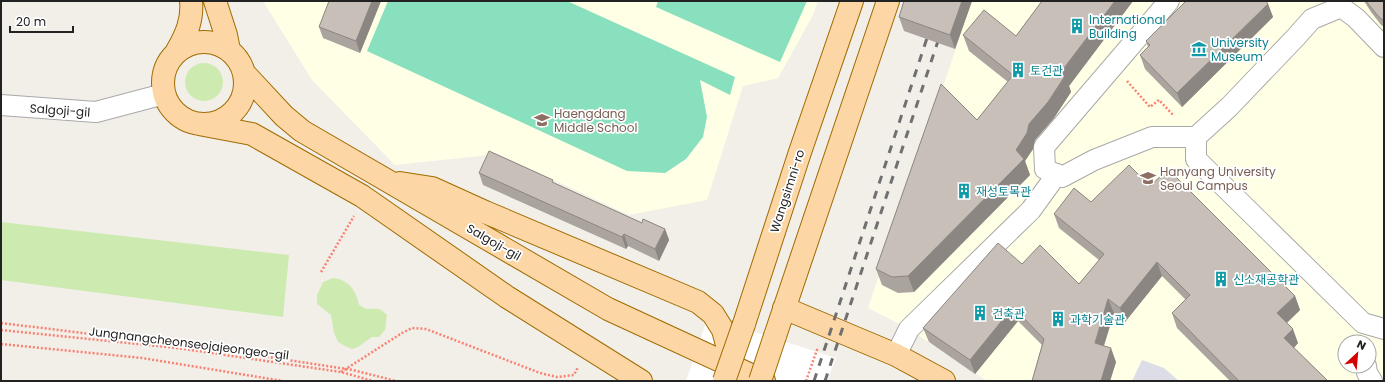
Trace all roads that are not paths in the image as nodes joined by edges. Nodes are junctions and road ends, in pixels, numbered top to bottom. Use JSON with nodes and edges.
{"nodes":[{"id":1,"x":191,"y":1,"type":"edge"},
{"id":2,"x":215,"y":1,"type":"edge"},
{"id":3,"x":852,"y":1,"type":"edge"},
{"id":4,"x":888,"y":1,"type":"edge"},
{"id":5,"x":1169,"y":1,"type":"edge"},
{"id":6,"x":1384,"y":47,"type":"edge"},
{"id":7,"x":229,"y":50,"type":"junction"},
{"id":8,"x":177,"y":51,"type":"junction"},
{"id":9,"x":244,"y":73,"type":"junction"},
{"id":10,"x":164,"y":94,"type":"junction"},
{"id":11,"x":1,"y":105,"type":"edge"},
{"id":12,"x":199,"y":124,"type":"junction"},
{"id":13,"x":1196,"y":137,"type":"junction"},
{"id":14,"x":1057,"y":174,"type":"junction"},
{"id":15,"x":387,"y":181,"type":"junction"},
{"id":16,"x":358,"y":206,"type":"junction"},
{"id":17,"x":784,"y":308,"type":"junction"},
{"id":18,"x":1384,"y":329,"type":"edge"},
{"id":19,"x":1364,"y":333,"type":"edge"},
{"id":20,"x":896,"y":355,"type":"junction"},
{"id":21,"x":731,"y":360,"type":"junction"},
{"id":22,"x":641,"y":381,"type":"edge"},
{"id":23,"x":724,"y":381,"type":"edge"},
{"id":24,"x":760,"y":381,"type":"edge"},
{"id":25,"x":764,"y":381,"type":"edge"},
{"id":26,"x":944,"y":381,"type":"edge"}],
"edges":[{"from":1,"to":8,"type":"main road"},
{"from":2,"to":7,"type":"main road"},
{"from":3,"to":21,"type":"main road","name":"Wangsimni-ro","bridge":true},
{"from":4,"to":17,"type":"main road"},
{"from":5,"to":14,"type":"street"},
{"from":6,"to":13,"type":"street"},
{"from":7,"to":8,"type":"main road"},
{"from":7,"to":9,"type":"main road"},
{"from":8,"to":10,"type":"main road"},
{"from":9,"to":12,"type":"main road"},
{"from":9,"to":15,"type":"main road","name":"Salgoji-gil"},
{"from":10,"to":11,"type":"street","name":"Salgoji-gil"},
{"from":10,"to":12,"type":"main road"},
{"from":12,"to":16,"type":"main road"},
{"from":13,"to":14,"type":"street"},
{"from":13,"to":19,"type":"street"},
{"from":14,"to":20,"type":"street"},
{"from":15,"to":16,"type":"main road"},
{"from":15,"to":21,"type":"main road"},
{"from":15,"to":25,"type":"main road","name":"Salgoji-gil"},
{"from":16,"to":22,"type":"main road"},
{"from":17,"to":20,"type":"main road"},
{"from":17,"to":24,"type":"main road","bridge":true},
{"from":18,"to":19,"type":"street"},
{"from":20,"to":26,"type":"main road"},
{"from":21,"to":23,"type":"main road","name":"Wangsimni-ro","bridge":true}]}
